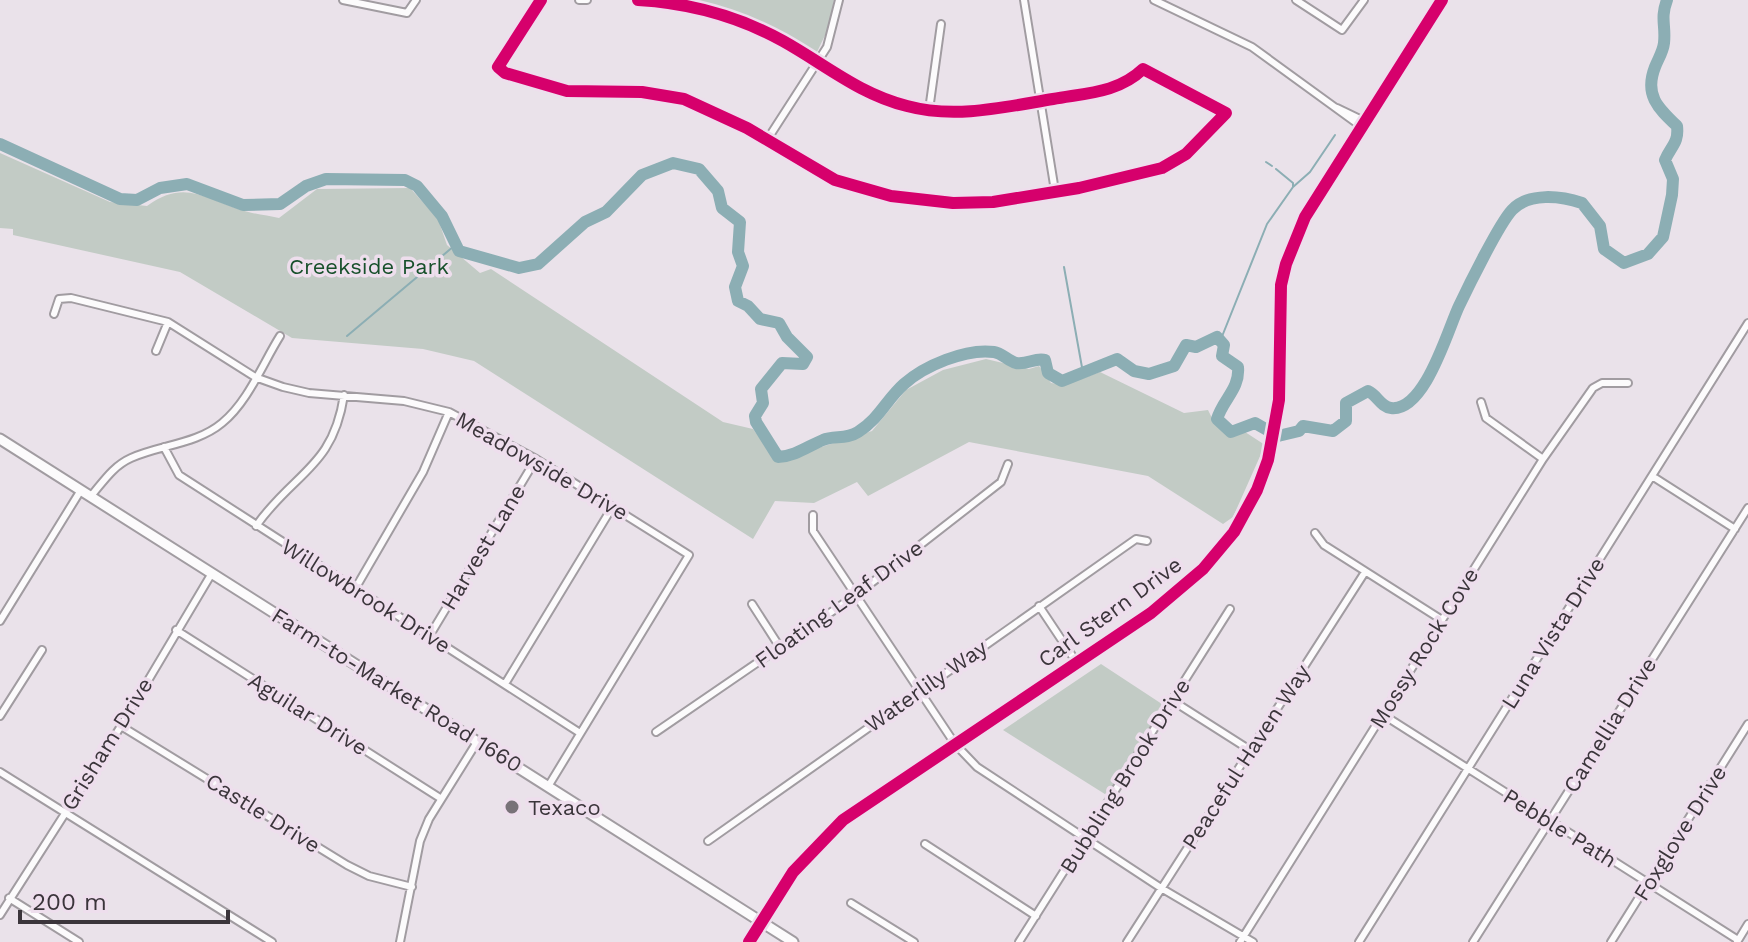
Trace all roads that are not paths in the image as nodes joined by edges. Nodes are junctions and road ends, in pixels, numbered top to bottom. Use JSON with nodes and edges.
{"nodes":[{"id":1,"x":343,"y":0,"type":"edge"},
{"id":2,"x":416,"y":0,"type":"edge"},
{"id":3,"x":541,"y":0,"type":"edge"},
{"id":4,"x":579,"y":0,"type":"edge"},
{"id":5,"x":587,"y":0,"type":"edge"},
{"id":6,"x":638,"y":0,"type":"edge"},
{"id":7,"x":839,"y":0,"type":"edge"},
{"id":8,"x":1024,"y":0,"type":"edge"},
{"id":9,"x":1154,"y":0,"type":"edge"},
{"id":10,"x":1296,"y":0,"type":"edge"},
{"id":11,"x":1364,"y":0,"type":"edge"},
{"id":12,"x":1442,"y":0,"type":"edge"},
{"id":13,"x":941,"y":24,"type":"dead end"},
{"id":14,"x":818,"y":64,"type":"junction"},
{"id":15,"x":1040,"y":101,"type":"junction"},
{"id":16,"x":929,"y":110,"type":"junction"},
{"id":17,"x":1364,"y":124,"type":"junction"},
{"id":18,"x":767,"y":140,"type":"junction"},
{"id":19,"x":1055,"y":191,"type":"junction"},
{"id":20,"x":54,"y":314,"type":"dead end"},
{"id":21,"x":168,"y":322,"type":"junction"},
{"id":22,"x":1748,"y":323,"type":"edge"},
{"id":23,"x":280,"y":336,"type":"dead end"},
{"id":24,"x":156,"y":351,"type":"dead end"},
{"id":25,"x":255,"y":377,"type":"junction"},
{"id":26,"x":1628,"y":383,"type":"dead end"},
{"id":27,"x":344,"y":395,"type":"junction"},
{"id":28,"x":1481,"y":402,"type":"dead end"},
{"id":29,"x":449,"y":412,"type":"junction"},
{"id":30,"x":1,"y":440,"type":"edge"},
{"id":31,"x":164,"y":447,"type":"junction"},
{"id":32,"x":536,"y":459,"type":"junction"},
{"id":33,"x":1543,"y":459,"type":"junction"},
{"id":34,"x":1008,"y":464,"type":"dead end"},
{"id":35,"x":1652,"y":476,"type":"junction"},
{"id":36,"x":81,"y":490,"type":"junction"},
{"id":37,"x":91,"y":496,"type":"junction"},
{"id":38,"x":613,"y":506,"type":"junction"},
{"id":39,"x":1748,"y":508,"type":"edge"},
{"id":40,"x":813,"y":515,"type":"dead end"},
{"id":41,"x":256,"y":526,"type":"junction"},
{"id":42,"x":1735,"y":529,"type":"junction"},
{"id":43,"x":1315,"y":533,"type":"dead end"},
{"id":44,"x":1147,"y":541,"type":"dead end"},
{"id":45,"x":1365,"y":572,"type":"junction"},
{"id":46,"x":212,"y":573,"type":"junction"},
{"id":47,"x":355,"y":589,"type":"junction"},
{"id":48,"x":856,"y":595,"type":"junction"},
{"id":49,"x":752,"y":604,"type":"dead end"},
{"id":50,"x":1039,"y":606,"type":"junction"},
{"id":51,"x":1230,"y":609,"type":"dead end"},
{"id":52,"x":1442,"y":620,"type":"junction"},
{"id":53,"x":0,"y":621,"type":"edge"},
{"id":54,"x":176,"y":630,"type":"junction"},
{"id":55,"x":430,"y":635,"type":"junction"},
{"id":56,"x":781,"y":649,"type":"junction"},
{"id":57,"x":42,"y":650,"type":"dead end"},
{"id":58,"x":1077,"y":663,"type":"junction"},
{"id":59,"x":505,"y":684,"type":"junction"},
{"id":60,"x":919,"y":692,"type":"junction"},
{"id":61,"x":1173,"y":701,"type":"junction"},
{"id":62,"x":1382,"y":714,"type":"junction"},
{"id":63,"x":0,"y":716,"type":"edge"},
{"id":64,"x":1748,"y":724,"type":"edge"},
{"id":65,"x":121,"y":726,"type":"junction"},
{"id":66,"x":656,"y":732,"type":"dead end"},
{"id":67,"x":580,"y":733,"type":"junction"},
{"id":68,"x":477,"y":742,"type":"junction"},
{"id":69,"x":955,"y":744,"type":"junction"},
{"id":70,"x":1250,"y":750,"type":"junction"},
{"id":71,"x":1467,"y":769,"type":"junction"},
{"id":72,"x":0,"y":772,"type":"edge"},
{"id":73,"x":549,"y":785,"type":"junction"},
{"id":74,"x":440,"y":798,"type":"junction"},
{"id":75,"x":64,"y":812,"type":"junction"},
{"id":76,"x":1549,"y":821,"type":"junction"},
{"id":77,"x":1086,"y":838,"type":"junction"},
{"id":78,"x":708,"y":841,"type":"dead end"},
{"id":79,"x":925,"y":844,"type":"dead end"},
{"id":80,"x":1648,"y":883,"type":"junction"},
{"id":81,"x":412,"y":887,"type":"junction"},
{"id":82,"x":1161,"y":888,"type":"junction"},
{"id":83,"x":9,"y":898,"type":"junction"},
{"id":84,"x":851,"y":903,"type":"dead end"},
{"id":85,"x":0,"y":915,"type":"edge"},
{"id":86,"x":1036,"y":916,"type":"junction"},
{"id":87,"x":761,"y":922,"type":"junction"},
{"id":88,"x":1748,"y":924,"type":"edge"},
{"id":89,"x":1242,"y":939,"type":"edge"},
{"id":90,"x":1738,"y":941,"type":"edge"},
{"id":91,"x":79,"y":942,"type":"edge"},
{"id":92,"x":272,"y":942,"type":"edge"},
{"id":93,"x":400,"y":942,"type":"edge"},
{"id":94,"x":749,"y":942,"type":"edge"},
{"id":95,"x":793,"y":942,"type":"edge"},
{"id":96,"x":914,"y":942,"type":"edge"},
{"id":97,"x":1019,"y":942,"type":"edge"},
{"id":98,"x":1127,"y":942,"type":"edge"},
{"id":99,"x":1253,"y":942,"type":"edge"},
{"id":100,"x":1359,"y":942,"type":"edge"},
{"id":101,"x":1473,"y":942,"type":"edge"},
{"id":102,"x":1611,"y":942,"type":"edge"}],
"edges":[{"from":1,"to":2,"type":"street"},
{"from":3,"to":18,"type":"street"},
{"from":4,"to":5,"type":"street"},
{"from":6,"to":14,"type":"street"},
{"from":7,"to":14,"type":"street"},
{"from":8,"to":15,"type":"street"},
{"from":9,"to":17,"type":"street"},
{"from":10,"to":11,"type":"street"},
{"from":12,"to":17,"type":"street","name":"Carl Stern Drive"},
{"from":13,"to":16,"type":"street"},
{"from":14,"to":16,"type":"street"},
{"from":14,"to":18,"type":"street"},
{"from":15,"to":16,"type":"street"},
{"from":15,"to":19,"type":"street"},
{"from":15,"to":19,"type":"street"},
{"from":17,"to":58,"type":"street","name":"Carl Stern Drive"},
{"from":18,"to":19,"type":"street"},
{"from":20,"to":21,"type":"street","name":"Meadowside Drive"},
{"from":21,"to":24,"type":"street"},
{"from":21,"to":25,"type":"street","name":"Meadowside Drive"},
{"from":22,"to":35,"type":"street","name":"Luna Vista Drive"},
{"from":23,"to":25,"type":"street"},
{"from":25,"to":27,"type":"street","name":"Meadowside Drive"},
{"from":25,"to":31,"type":"street"},
{"from":26,"to":33,"type":"street","name":"Mossy Rock Cove"},
{"from":27,"to":29,"type":"street","name":"Meadowside Drive"},
{"from":27,"to":41,"type":"street"},
{"from":28,"to":33,"type":"street"},
{"from":29,"to":32,"type":"street","name":"Meadowside Drive"},
{"from":29,"to":47,"type":"street"},
{"from":30,"to":36,"type":"street","name":"Farm-to-Market Road 1660"},
{"from":31,"to":37,"type":"street"},
{"from":31,"to":41,"type":"street","name":"Willowbrook Drive"},
{"from":32,"to":38,"type":"street","name":"Meadowside Drive"},
{"from":32,"to":55,"type":"street","name":"Harvest Lane"},
{"from":33,"to":52,"type":"street","name":"Mossy Rock Cove"},
{"from":34,"to":48,"type":"street","name":"Floating Leaf Drive"},
{"from":35,"to":42,"type":"street"},
{"from":35,"to":71,"type":"street","name":"Luna Vista Drive"},
{"from":36,"to":37,"type":"street","name":"Farm-to-Market Road 1660"},
{"from":36,"to":53,"type":"street"},
{"from":37,"to":46,"type":"street","name":"Farm-to-Market Road 1660"},
{"from":38,"to":59,"type":"street"},
{"from":38,"to":67,"type":"street","name":"Meadowside Drive"},
{"from":39,"to":42,"type":"street","name":"Camellia Drive"},
{"from":40,"to":48,"type":"street"},
{"from":41,"to":47,"type":"street","name":"Willowbrook Drive"},
{"from":42,"to":76,"type":"street","name":"Camellia Drive"},
{"from":43,"to":45,"type":"street"},
{"from":44,"to":50,"type":"street","name":"Waterlily Way"},
{"from":45,"to":52,"type":"street"},
{"from":45,"to":70,"type":"street","name":"Peaceful Haven Way"},
{"from":46,"to":54,"type":"street","name":"Grisham Drive"},
{"from":46,"to":68,"type":"street","name":"Farm-to-Market Road 1660"},
{"from":47,"to":55,"type":"street","name":"Willowbrook Drive"},
{"from":48,"to":56,"type":"street","name":"Floating Leaf Drive"},
{"from":48,"to":60,"type":"street"},
{"from":49,"to":56,"type":"street"},
{"from":50,"to":58,"type":"street"},
{"from":50,"to":60,"type":"street","name":"Waterlily Way"},
{"from":51,"to":61,"type":"street","name":"Bubbling Brook Drive"},
{"from":52,"to":62,"type":"street","name":"Mossy Rock Cove"},
{"from":54,"to":65,"type":"street","name":"Grisham Drive"},
{"from":54,"to":74,"type":"street","name":"Aguilar Drive"},
{"from":55,"to":59,"type":"street","name":"Willowbrook Drive"},
{"from":56,"to":66,"type":"street","name":"Floating Leaf Drive"},
{"from":57,"to":63,"type":"street"},
{"from":58,"to":69,"type":"street","name":"Carl Stern Drive"},
{"from":59,"to":67,"type":"street","name":"Willowbrook Drive"},
{"from":60,"to":69,"type":"street"},
{"from":60,"to":78,"type":"street","name":"Waterlily Way"},
{"from":61,"to":70,"type":"street"},
{"from":61,"to":77,"type":"street","name":"Bubbling Brook Drive"},
{"from":62,"to":71,"type":"street","name":"Pebble Path"},
{"from":62,"to":89,"type":"street","name":"Mossy Rock Cove"},
{"from":64,"to":80,"type":"street","name":"Foxglove Drive"},
{"from":65,"to":75,"type":"street","name":"Grisham Drive"},
{"from":65,"to":81,"type":"street","name":"Castle Drive"},
{"from":67,"to":73,"type":"street","name":"Meadowside Drive"},
{"from":68,"to":73,"type":"street","name":"Farm-to-Market Road 1660"},
{"from":68,"to":74,"type":"street"},
{"from":69,"to":77,"type":"street"},
{"from":69,"to":87,"type":"street","name":"Carl Stern Drive"},
{"from":70,"to":82,"type":"street","name":"Peaceful Haven Way"},
{"from":71,"to":76,"type":"street","name":"Pebble Path"},
{"from":71,"to":100,"type":"street","name":"Luna Vista Drive"},
{"from":72,"to":75,"type":"street"},
{"from":73,"to":87,"type":"street","name":"Farm-to-Market Road 1660"},
{"from":74,"to":81,"type":"street"},
{"from":75,"to":83,"type":"street","name":"Grisham Drive"},
{"from":75,"to":92,"type":"street"},
{"from":76,"to":80,"type":"street","name":"Pebble Path"},
{"from":76,"to":101,"type":"street","name":"Camellia Drive"},
{"from":77,"to":82,"type":"street"},
{"from":77,"to":86,"type":"street","name":"Bubbling Brook Drive"},
{"from":79,"to":86,"type":"street"},
{"from":80,"to":90,"type":"street","name":"Pebble Path"},
{"from":80,"to":102,"type":"street","name":"Foxglove Drive"},
{"from":81,"to":93,"type":"street"},
{"from":82,"to":89,"type":"street"},
{"from":82,"to":98,"type":"street","name":"Peaceful Haven Way"},
{"from":83,"to":85,"type":"street","name":"Grisham Drive"},
{"from":83,"to":91,"type":"street"},
{"from":84,"to":96,"type":"street"},
{"from":86,"to":97,"type":"street","name":"Bubbling Brook Drive"},
{"from":87,"to":94,"type":"street","name":"Carl Stern Drive"},
{"from":87,"to":95,"type":"street","name":"Farm-to-Market Road 1660"},
{"from":88,"to":90,"type":"street"},
{"from":89,"to":99,"type":"street"}]}
